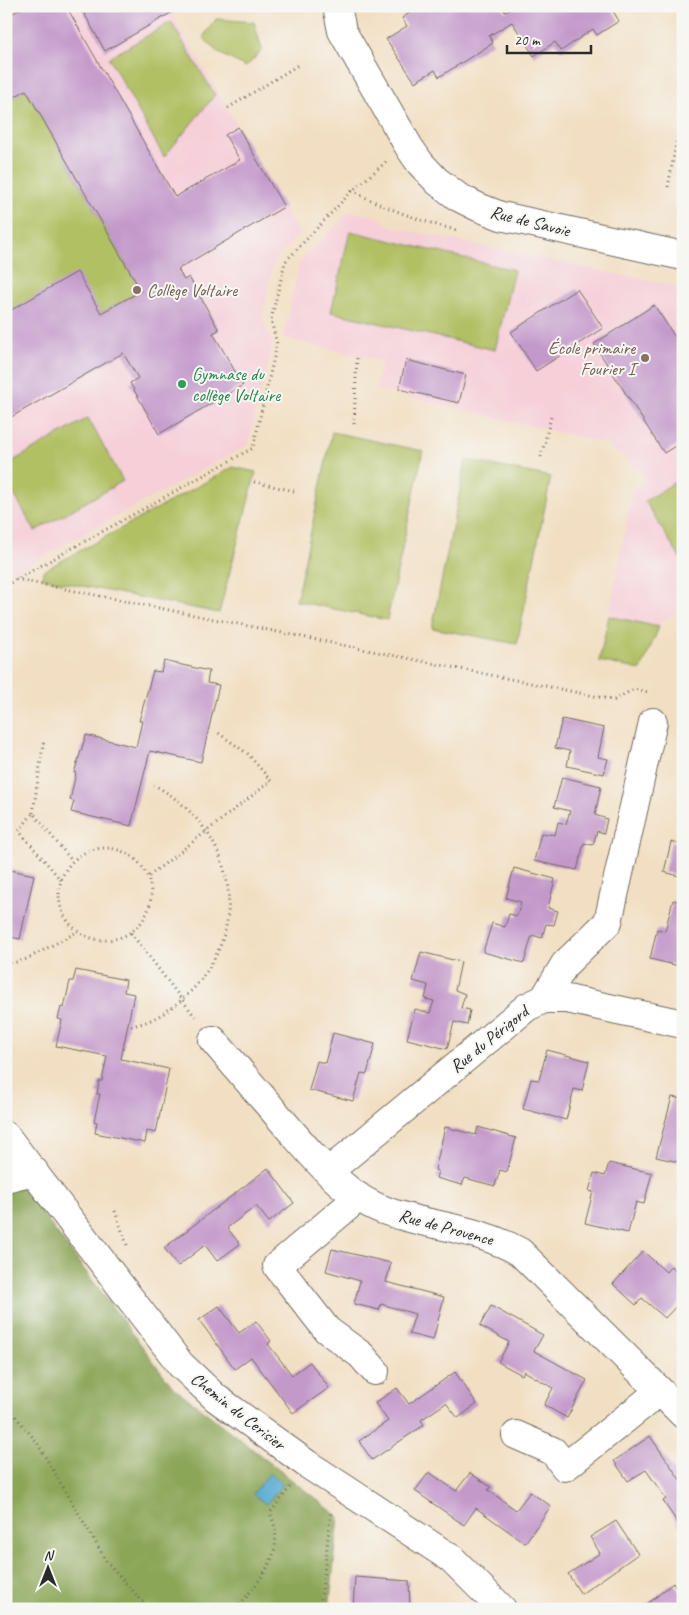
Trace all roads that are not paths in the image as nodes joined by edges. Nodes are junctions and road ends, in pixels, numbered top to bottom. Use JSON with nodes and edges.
{"nodes":[{"id":1,"x":337,"y":6,"type":"edge"},
{"id":2,"x":683,"y":256,"type":"edge"},
{"id":3,"x":653,"y":722,"type":"dead end"},
{"id":4,"x":544,"y":999,"type":"junction"},
{"id":5,"x":683,"y":1024,"type":"edge"},
{"id":6,"x":213,"y":1040,"type":"road end"},
{"id":7,"x":6,"y":1136,"type":"edge"},
{"id":8,"x":34,"y":1171,"type":"junction"},
{"id":9,"x":328,"y":1172,"type":"junction"},
{"id":10,"x":6,"y":1178,"type":"edge"},
{"id":11,"x":359,"y":1197,"type":"junction"},
{"id":12,"x":375,"y":1371,"type":"dead end"},
{"id":13,"x":660,"y":1391,"type":"junction"},
{"id":14,"x":683,"y":1414,"type":"edge"},
{"id":15,"x":516,"y":1435,"type":"dead end"},
{"id":16,"x":489,"y":1604,"type":"edge"}],
"edges":[{"from":1,"to":2,"type":"street","name":"Rue de Savoie"},
{"from":3,"to":4,"type":"street"},
{"from":4,"to":5,"type":"street","name":"Rue du Périgord"},
{"from":4,"to":9,"type":"street","name":"Rue du Périgord"},
{"from":6,"to":9,"type":"street","name":"Rue de Provence"},
{"from":7,"to":8,"type":"street","name":"Chemin du Cerisier"},
{"from":8,"to":10,"type":"street"},
{"from":8,"to":16,"type":"street","name":"Chemin du Cerisier"},
{"from":9,"to":11,"type":"street","name":"Rue de Provence"},
{"from":11,"to":12,"type":"street"},
{"from":11,"to":13,"type":"street","name":"Rue de Provence"},
{"from":13,"to":14,"type":"street","name":"Rue de Provence"},
{"from":13,"to":15,"type":"street"}]}
